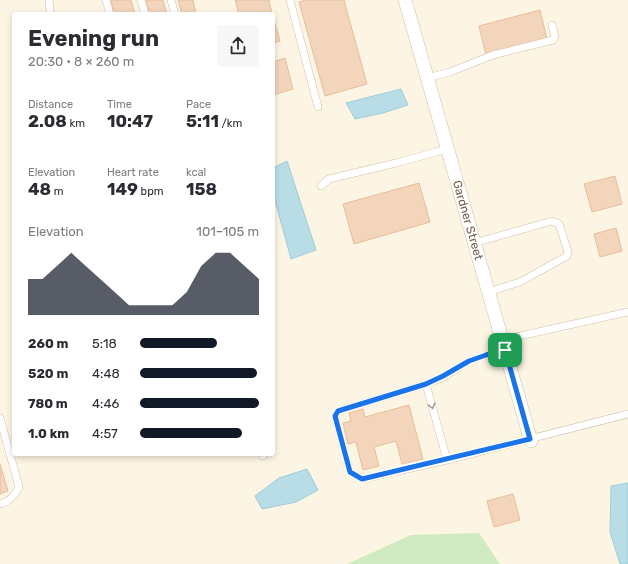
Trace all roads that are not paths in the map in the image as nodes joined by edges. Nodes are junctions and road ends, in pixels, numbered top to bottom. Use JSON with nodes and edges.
{"nodes":[{"id":1,"x":49,"y":0,"type":"edge"},
{"id":2,"x":106,"y":0,"type":"edge"},
{"id":3,"x":141,"y":0,"type":"edge"},
{"id":4,"x":171,"y":0,"type":"edge"},
{"id":5,"x":290,"y":0,"type":"edge"},
{"id":6,"x":405,"y":0,"type":"edge"},
{"id":7,"x":50,"y":10,"type":"dead end"},
{"id":8,"x":109,"y":12,"type":"edge"},
{"id":9,"x":144,"y":12,"type":"edge"},
{"id":10,"x":174,"y":12,"type":"edge"},
{"id":11,"x":552,"y":25,"type":"dead end"},
{"id":12,"x":427,"y":78,"type":"junction"},
{"id":13,"x":318,"y":107,"type":"dead end"},
{"id":14,"x":448,"y":149,"type":"junction"},
{"id":15,"x":321,"y":186,"type":"dead end"},
{"id":16,"x":474,"y":243,"type":"junction"},
{"id":17,"x":488,"y":292,"type":"junction"},
{"id":18,"x":628,"y":312,"type":"edge"},
{"id":19,"x":503,"y":345,"type":"junction"},
{"id":20,"x":426,"y":384,"type":"junction"},
{"id":21,"x":628,"y":414,"type":"edge"},
{"id":22,"x":0,"y":418,"type":"edge"},
{"id":23,"x":531,"y":440,"type":"junction"},
{"id":24,"x":447,"y":460,"type":"junction"},
{"id":25,"x":0,"y":504,"type":"edge"}],
"edges":[{"from":1,"to":7,"type":"lane"},
{"from":2,"to":8,"type":"lane"},
{"from":3,"to":9,"type":"lane"},
{"from":4,"to":10,"type":"lane"},
{"from":5,"to":13,"type":"lane"},
{"from":6,"to":12,"type":"street","name":"Gardner Street"},
{"from":11,"to":12,"type":"lane"},
{"from":12,"to":14,"type":"street","name":"Gardner Street"},
{"from":14,"to":15,"type":"lane"},
{"from":14,"to":16,"type":"street","name":"Gardner Street"},
{"from":16,"to":17,"type":"street","name":"Gardner Street"},
{"from":16,"to":17,"type":"lane"},
{"from":17,"to":19,"type":"street","name":"Gardner Street"},
{"from":18,"to":19,"type":"lane"},
{"from":19,"to":20,"type":"lane"},
{"from":19,"to":23,"type":"street","name":"Gardner Street"},
{"from":20,"to":24,"type":"lane","one_way":true},
{"from":20,"to":24,"type":"lane"},
{"from":21,"to":23,"type":"lane"},
{"from":22,"to":25,"type":"lane"},
{"from":23,"to":24,"type":"lane"}]}
